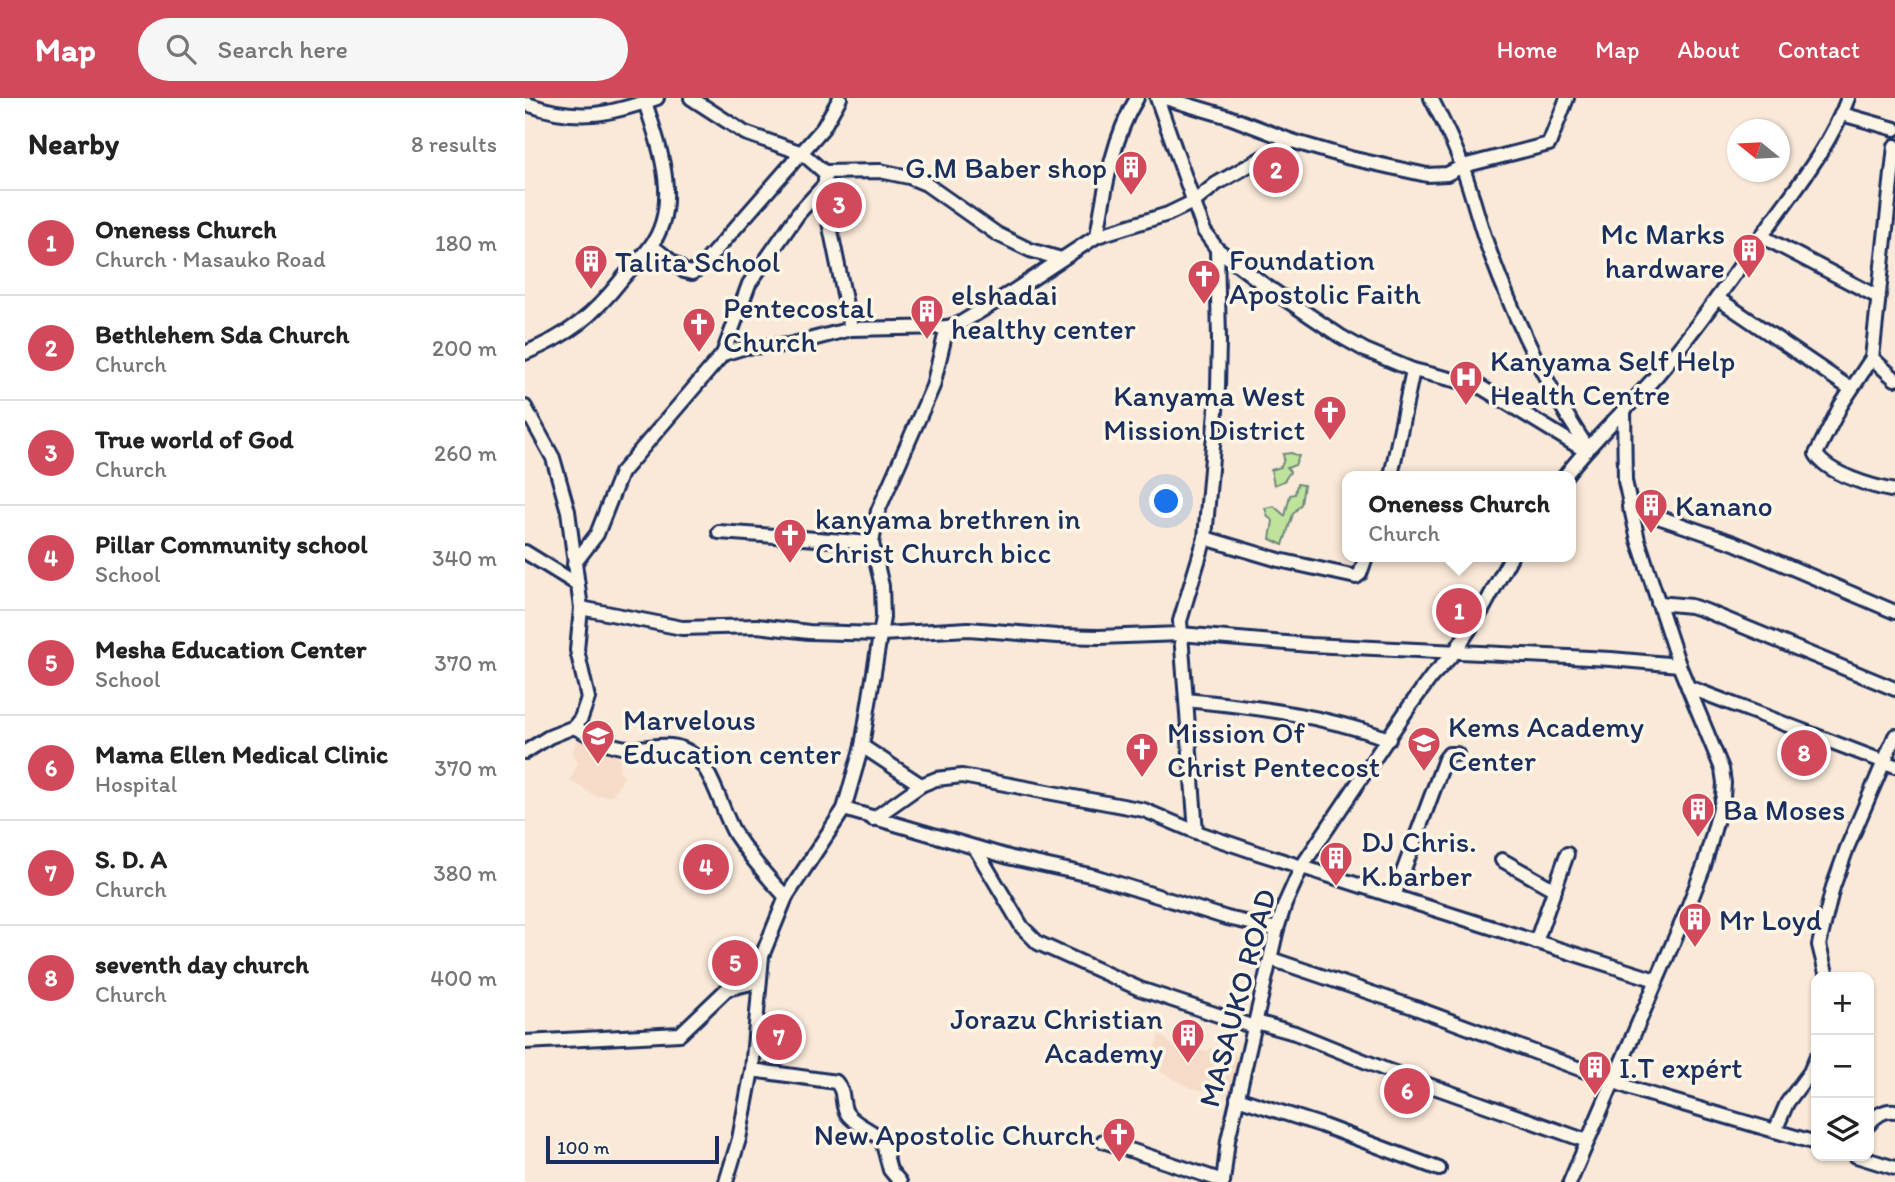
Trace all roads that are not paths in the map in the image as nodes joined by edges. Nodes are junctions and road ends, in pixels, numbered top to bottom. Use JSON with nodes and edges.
{"nodes":[{"id":1,"x":691,"y":98,"type":"edge"},
{"id":2,"x":840,"y":98,"type":"edge"},
{"id":3,"x":1137,"y":98,"type":"edge"},
{"id":4,"x":1157,"y":98,"type":"edge"},
{"id":5,"x":1165,"y":98,"type":"edge"},
{"id":6,"x":1431,"y":98,"type":"edge"},
{"id":7,"x":1567,"y":98,"type":"edge"},
{"id":8,"x":1848,"y":98,"type":"edge"},
{"id":9,"x":651,"y":100,"type":"edge"},
{"id":10,"x":527,"y":103,"type":"edge"},
{"id":11,"x":1842,"y":114,"type":"junction"},
{"id":12,"x":1895,"y":129,"type":"edge"},
{"id":13,"x":1292,"y":141,"type":"junction"},
{"id":14,"x":1895,"y":146,"type":"edge"},
{"id":15,"x":802,"y":153,"type":"junction"},
{"id":16,"x":1462,"y":166,"type":"junction"},
{"id":17,"x":825,"y":177,"type":"junction"},
{"id":18,"x":1195,"y":201,"type":"junction"},
{"id":19,"x":1097,"y":236,"type":"junction"},
{"id":20,"x":1761,"y":236,"type":"junction"},
{"id":21,"x":652,"y":246,"type":"junction"},
{"id":22,"x":1217,"y":249,"type":"junction"},
{"id":23,"x":1061,"y":259,"type":"junction"},
{"id":24,"x":1717,"y":298,"type":"junction"},
{"id":25,"x":1878,"y":298,"type":"junction"},
{"id":26,"x":947,"y":327,"type":"junction"},
{"id":27,"x":851,"y":329,"type":"junction"},
{"id":28,"x":525,"y":352,"type":"edge"},
{"id":29,"x":723,"y":354,"type":"junction"},
{"id":30,"x":1872,"y":358,"type":"junction"},
{"id":31,"x":1413,"y":370,"type":"junction"},
{"id":32,"x":1895,"y":379,"type":"edge"},
{"id":33,"x":1851,"y":389,"type":"junction"},
{"id":34,"x":525,"y":407,"type":"edge"},
{"id":35,"x":1624,"y":410,"type":"junction"},
{"id":36,"x":1586,"y":449,"type":"junction"},
{"id":37,"x":1392,"y":471,"type":"edge"},
{"id":38,"x":1569,"y":471,"type":"edge"},
{"id":39,"x":1895,"y":491,"type":"edge"},
{"id":40,"x":1629,"y":507,"type":"junction"},
{"id":41,"x":719,"y":532,"type":"dead end"},
{"id":42,"x":1205,"y":538,"type":"junction"},
{"id":43,"x":871,"y":543,"type":"junction"},
{"id":44,"x":525,"y":552,"type":"edge"},
{"id":45,"x":1364,"y":562,"type":"edge"},
{"id":46,"x":1508,"y":562,"type":"edge"},
{"id":47,"x":574,"y":564,"type":"junction"},
{"id":48,"x":577,"y":584,"type":"junction"},
{"id":49,"x":1658,"y":603,"type":"junction"},
{"id":50,"x":581,"y":608,"type":"junction"},
{"id":51,"x":1895,"y":612,"type":"edge"},
{"id":52,"x":881,"y":634,"type":"junction"},
{"id":53,"x":1180,"y":634,"type":"junction"},
{"id":54,"x":1454,"y":653,"type":"junction"},
{"id":55,"x":1679,"y":665,"type":"junction"},
{"id":56,"x":1688,"y":687,"type":"junction"},
{"id":57,"x":1895,"y":688,"type":"edge"},
{"id":58,"x":1186,"y":701,"type":"junction"},
{"id":59,"x":574,"y":727,"type":"junction"},
{"id":60,"x":1895,"y":736,"type":"edge"},
{"id":61,"x":1389,"y":738,"type":"junction"},
{"id":62,"x":862,"y":746,"type":"junction"},
{"id":63,"x":525,"y":752,"type":"edge"},
{"id":64,"x":1457,"y":754,"type":"dead end"},
{"id":65,"x":1889,"y":763,"type":"edge"},
{"id":66,"x":921,"y":785,"type":"junction"},
{"id":67,"x":844,"y":809,"type":"junction"},
{"id":68,"x":873,"y":819,"type":"junction"},
{"id":69,"x":1196,"y":832,"type":"junction"},
{"id":70,"x":975,"y":848,"type":"junction"},
{"id":71,"x":1567,"y":854,"type":"dead end"},
{"id":72,"x":1502,"y":860,"type":"dead end"},
{"id":73,"x":1302,"y":866,"type":"junction"},
{"id":74,"x":1555,"y":890,"type":"junction"},
{"id":75,"x":1394,"y":896,"type":"junction"},
{"id":76,"x":786,"y":897,"type":"junction"},
{"id":77,"x":1277,"y":929,"type":"junction"},
{"id":78,"x":1536,"y":942,"type":"junction"},
{"id":79,"x":1272,"y":959,"type":"junction"},
{"id":80,"x":1826,"y":972,"type":"edge"},
{"id":81,"x":1656,"y":980,"type":"junction"},
{"id":82,"x":759,"y":981,"type":"junction"},
{"id":83,"x":1255,"y":1025,"type":"junction"},
{"id":84,"x":525,"y":1042,"type":"edge"},
{"id":85,"x":752,"y":1070,"type":"junction"},
{"id":86,"x":1811,"y":1070,"type":"edge"},
{"id":87,"x":1613,"y":1081,"type":"junction"},
{"id":88,"x":1237,"y":1098,"type":"junction"},
{"id":89,"x":1895,"y":1111,"type":"edge"},
{"id":90,"x":1874,"y":1120,"type":"edge"},
{"id":91,"x":1775,"y":1130,"type":"junction"},
{"id":92,"x":1103,"y":1140,"type":"dead end"},
{"id":93,"x":1587,"y":1141,"type":"junction"},
{"id":94,"x":1811,"y":1141,"type":"edge"},
{"id":95,"x":1872,"y":1161,"type":"edge"},
{"id":96,"x":1895,"y":1168,"type":"edge"},
{"id":97,"x":1439,"y":1170,"type":"dead end"},
{"id":98,"x":1223,"y":1181,"type":"edge"},
{"id":99,"x":726,"y":1182,"type":"edge"},
{"id":100,"x":900,"y":1182,"type":"edge"},
{"id":101,"x":1570,"y":1182,"type":"edge"}],
"edges":[{"from":1,"to":15,"type":"street"},
{"from":2,"to":15,"type":"street"},
{"from":3,"to":19,"type":"street"},
{"from":4,"to":18,"type":"street"},
{"from":5,"to":13,"type":"street"},
{"from":6,"to":16,"type":"street"},
{"from":7,"to":16,"type":"street"},
{"from":8,"to":11,"type":"street"},
{"from":9,"to":10,"type":"street"},
{"from":9,"to":21,"type":"street"},
{"from":11,"to":12,"type":"street"},
{"from":11,"to":20,"type":"street"},
{"from":13,"to":16,"type":"street"},
{"from":13,"to":18,"type":"street"},
{"from":14,"to":25,"type":"street"},
{"from":15,"to":17,"type":"street"},
{"from":15,"to":21,"type":"street"},
{"from":16,"to":36,"type":"street"},
{"from":17,"to":23,"type":"street"},
{"from":17,"to":27,"type":"street"},
{"from":17,"to":29,"type":"street"},
{"from":18,"to":19,"type":"street"},
{"from":18,"to":22,"type":"street"},
{"from":19,"to":23,"type":"street"},
{"from":20,"to":24,"type":"street"},
{"from":20,"to":25,"type":"street"},
{"from":21,"to":28,"type":"street"},
{"from":22,"to":31,"type":"street"},
{"from":22,"to":42,"type":"street"},
{"from":23,"to":26,"type":"street"},
{"from":24,"to":33,"type":"street"},
{"from":24,"to":35,"type":"street"},
{"from":25,"to":30,"type":"street"},
{"from":26,"to":27,"type":"street"},
{"from":26,"to":43,"type":"street"},
{"from":27,"to":29,"type":"street"},
{"from":29,"to":47,"type":"street"},
{"from":30,"to":32,"type":"street"},
{"from":30,"to":33,"type":"street"},
{"from":31,"to":36,"type":"street"},
{"from":31,"to":37,"type":"street"},
{"from":33,"to":39,"type":"street"},
{"from":34,"to":47,"type":"street"},
{"from":35,"to":36,"type":"street"},
{"from":35,"to":40,"type":"street"},
{"from":36,"to":38,"type":"street"},
{"from":40,"to":49,"type":"street"},
{"from":40,"to":51,"type":"street"},
{"from":41,"to":43,"type":"street"},
{"from":42,"to":45,"type":"street"},
{"from":42,"to":53,"type":"street"},
{"from":43,"to":52,"type":"street"},
{"from":44,"to":48,"type":"street"},
{"from":46,"to":54,"type":"street","name":"MASAUKO ROAD"},
{"from":47,"to":48,"type":"street"},
{"from":48,"to":50,"type":"street"},
{"from":49,"to":55,"type":"street"},
{"from":49,"to":57,"type":"street"},
{"from":50,"to":52,"type":"street"},
{"from":50,"to":59,"type":"street"},
{"from":52,"to":53,"type":"street"},
{"from":52,"to":62,"type":"street"},
{"from":53,"to":54,"type":"street"},
{"from":53,"to":58,"type":"street"},
{"from":54,"to":55,"type":"street"},
{"from":54,"to":61,"type":"street","name":"MASAUKO ROAD"},
{"from":55,"to":56,"type":"street"},
{"from":56,"to":65,"type":"street"},
{"from":56,"to":81,"type":"street"},
{"from":58,"to":61,"type":"street"},
{"from":58,"to":69,"type":"street"},
{"from":59,"to":63,"type":"street"},
{"from":59,"to":76,"type":"street"},
{"from":60,"to":65,"type":"street"},
{"from":61,"to":73,"type":"street","name":"MASAUKO ROAD"},
{"from":62,"to":66,"type":"street"},
{"from":62,"to":67,"type":"street"},
{"from":64,"to":75,"type":"street"},
{"from":65,"to":80,"type":"street"},
{"from":66,"to":68,"type":"street"},
{"from":66,"to":69,"type":"street"},
{"from":67,"to":68,"type":"street"},
{"from":67,"to":76,"type":"street"},
{"from":68,"to":70,"type":"street"},
{"from":69,"to":73,"type":"street"},
{"from":70,"to":77,"type":"street"},
{"from":70,"to":83,"type":"street"},
{"from":71,"to":74,"type":"street"},
{"from":72,"to":74,"type":"street"},
{"from":73,"to":75,"type":"street"},
{"from":73,"to":77,"type":"street","name":"MASAUKO ROAD"},
{"from":74,"to":78,"type":"street"},
{"from":75,"to":78,"type":"street"},
{"from":76,"to":82,"type":"street"},
{"from":77,"to":79,"type":"street","name":"MASAUKO ROAD"},
{"from":78,"to":81,"type":"street"},
{"from":79,"to":83,"type":"street","name":"MASAUKO ROAD"},
{"from":79,"to":87,"type":"street"},
{"from":81,"to":87,"type":"street"},
{"from":82,"to":84,"type":"street"},
{"from":82,"to":85,"type":"street"},
{"from":83,"to":88,"type":"street","name":"MASAUKO ROAD"},
{"from":83,"to":93,"type":"street"},
{"from":85,"to":99,"type":"street"},
{"from":85,"to":100,"type":"street"},
{"from":86,"to":91,"type":"street"},
{"from":87,"to":91,"type":"street"},
{"from":87,"to":93,"type":"street"},
{"from":88,"to":97,"type":"street"},
{"from":88,"to":98,"type":"street","name":"MASAUKO ROAD"},
{"from":89,"to":90,"type":"street"},
{"from":91,"to":94,"type":"street"},
{"from":92,"to":98,"type":"street"},
{"from":93,"to":101,"type":"street"},
{"from":95,"to":96,"type":"street"}]}
